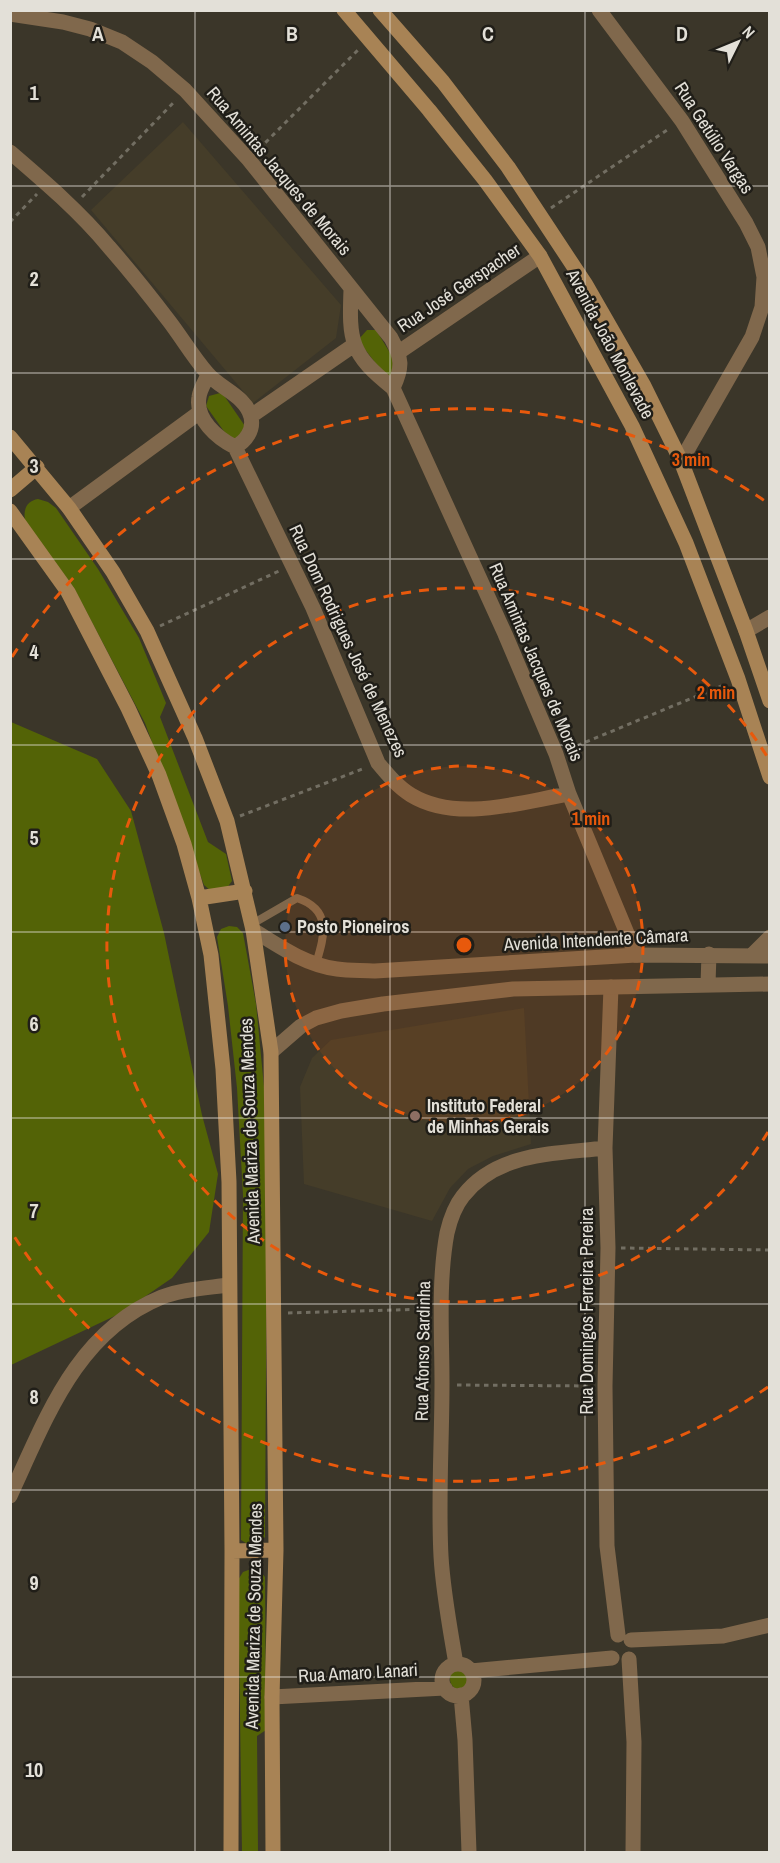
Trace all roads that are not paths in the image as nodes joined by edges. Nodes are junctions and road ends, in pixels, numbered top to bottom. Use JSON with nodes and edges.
{"nodes":[{"id":1,"x":344,"y":10,"type":"edge"},
{"id":2,"x":380,"y":10,"type":"edge"},
{"id":3,"x":599,"y":10,"type":"edge"},
{"id":4,"x":10,"y":14,"type":"edge"},
{"id":5,"x":10,"y":152,"type":"edge"},
{"id":6,"x":508,"y":167,"type":"junction"},
{"id":7,"x":485,"y":180,"type":"junction"},
{"id":8,"x":540,"y":256,"type":"junction"},
{"id":9,"x":351,"y":290,"type":"junction"},
{"id":10,"x":354,"y":345,"type":"junction"},
{"id":11,"x":399,"y":352,"type":"junction"},
{"id":12,"x":208,"y":375,"type":"junction"},
{"id":13,"x":393,"y":388,"type":"junction"},
{"id":14,"x":200,"y":412,"type":"junction"},
{"id":15,"x":251,"y":416,"type":"junction"},
{"id":16,"x":10,"y":437,"type":"edge"},
{"id":17,"x":236,"y":447,"type":"junction"},
{"id":18,"x":681,"y":461,"type":"junction"},
{"id":19,"x":37,"y":467,"type":"junction"},
{"id":20,"x":10,"y":490,"type":"edge"},
{"id":21,"x":69,"y":508,"type":"junction"},
{"id":22,"x":10,"y":511,"type":"edge"},
{"id":23,"x":711,"y":538,"type":"junction"},
{"id":24,"x":686,"y":543,"type":"junction"},
{"id":25,"x":770,"y":617,"type":"edge"},
{"id":26,"x":746,"y":631,"type":"junction"},
{"id":27,"x":769,"y":700,"type":"edge"},
{"id":28,"x":770,"y":777,"type":"edge"},
{"id":29,"x":569,"y":794,"type":"junction"},
{"id":30,"x":245,"y":891,"type":"junction"},
{"id":31,"x":199,"y":898,"type":"junction"},
{"id":32,"x":253,"y":927,"type":"junction"},
{"id":33,"x":770,"y":937,"type":"edge"},
{"id":34,"x":708,"y":954,"type":"junction"},
{"id":35,"x":636,"y":955,"type":"junction"},
{"id":36,"x":752,"y":955,"type":"junction"},
{"id":37,"x":770,"y":956,"type":"edge"},
{"id":38,"x":513,"y":963,"type":"junction"},
{"id":39,"x":316,"y":964,"type":"junction"},
{"id":40,"x":708,"y":984,"type":"junction"},
{"id":41,"x":770,"y":984,"type":"edge"},
{"id":42,"x":611,"y":987,"type":"junction"},
{"id":43,"x":513,"y":989,"type":"junction"},
{"id":44,"x":271,"y":1052,"type":"junction"},
{"id":45,"x":605,"y":1148,"type":"junction"},
{"id":46,"x":229,"y":1284,"type":"junction"},
{"id":47,"x":10,"y":1496,"type":"edge"},
{"id":48,"x":276,"y":1550,"type":"junction"},
{"id":49,"x":232,"y":1551,"type":"junction"},
{"id":50,"x":770,"y":1625,"type":"edge"},
{"id":51,"x":625,"y":1637,"type":"junction"},
{"id":52,"x":612,"y":1658,"type":"junction"},
{"id":53,"x":629,"y":1659,"type":"junction"},
{"id":54,"x":456,"y":1664,"type":"junction"},
{"id":55,"x":471,"y":1671,"type":"junction"},
{"id":56,"x":445,"y":1688,"type":"junction"},
{"id":57,"x":461,"y":1695,"type":"junction"},
{"id":58,"x":272,"y":1696,"type":"junction"},
{"id":59,"x":231,"y":1852,"type":"edge"},
{"id":60,"x":273,"y":1852,"type":"edge"},
{"id":61,"x":469,"y":1852,"type":"edge"},
{"id":62,"x":633,"y":1852,"type":"edge"}],
"edges":[{"from":1,"to":7,"type":"main road","name":"Avenida João Monlevade"},
{"from":2,"to":6,"type":"main road","name":"Avenida João Monlevade"},
{"from":3,"to":18,"type":"street","name":"Rua Getúlio Vargas"},
{"from":4,"to":9,"type":"street","name":"Rua Amintas Jacques de Morais"},
{"from":5,"to":12,"type":"street"},
{"from":6,"to":7,"type":"main road"},
{"from":6,"to":18,"type":"main road","name":"Avenida João Monlevade"},
{"from":7,"to":8,"type":"main road","name":"Avenida João Monlevade"},
{"from":8,"to":11,"type":"street","name":"Rua José Gerspacher"},
{"from":8,"to":24,"type":"main road","name":"Avenida João Monlevade"},
{"from":9,"to":10,"type":"street"},
{"from":9,"to":11,"type":"street","name":"Rua Amintas Jacques de Morais"},
{"from":10,"to":13,"type":"street","name":"Rua Amintas Jacques de Morais"},
{"from":10,"to":15,"type":"street"},
{"from":11,"to":13,"type":"street"},
{"from":12,"to":14,"type":"street"},
{"from":12,"to":15,"type":"street"},
{"from":13,"to":29,"type":"street","name":"Rua Amintas Jacques de Morais"},
{"from":14,"to":17,"type":"street","name":"Rua Dom Rodrigues José de Menezes"},
{"from":14,"to":21,"type":"street"},
{"from":15,"to":17,"type":"street"},
{"from":16,"to":19,"type":"main road","name":"Avenida Mariza de Souza Mendes"},
{"from":17,"to":29,"type":"street","name":"Rua Dom Rodrigues José de Menezes"},
{"from":18,"to":23,"type":"main road","name":"Avenida João Monlevade"},
{"from":19,"to":20,"type":"main road"},
{"from":19,"to":21,"type":"main road","name":"Avenida Mariza de Souza Mendes"},
{"from":21,"to":30,"type":"main road","name":"Avenida Mariza de Souza Mendes"},
{"from":22,"to":31,"type":"main road","name":"Avenida Mariza de Souza Mendes"},
{"from":23,"to":24,"type":"main road"},
{"from":23,"to":26,"type":"main road","name":"Avenida João Monlevade"},
{"from":24,"to":28,"type":"main road","name":"Avenida João Monlevade"},
{"from":25,"to":26,"type":"street"},
{"from":26,"to":27,"type":"main road","name":"Avenida João Monlevade"},
{"from":29,"to":35,"type":"street","name":"Rua Amintas Jacques de Morais"},
{"from":30,"to":31,"type":"main road"},
{"from":30,"to":32,"type":"main road","name":"Avenida Mariza de Souza Mendes"},
{"from":31,"to":46,"type":"main road","name":"Avenida Mariza de Souza Mendes"},
{"from":32,"to":39,"type":"street","name":"Avenida Intendente Câmara"},
{"from":32,"to":39,"type":"lane"},
{"from":32,"to":44,"type":"main road","name":"Avenida Mariza de Souza Mendes"},
{"from":33,"to":36,"type":"street"},
{"from":34,"to":35,"type":"street","name":"Avenida Intendente Câmara"},
{"from":34,"to":36,"type":"street","name":"Avenida Intendente Câmara"},
{"from":34,"to":40,"type":"street"},
{"from":35,"to":38,"type":"street","name":"Avenida Intendente Câmara"},
{"from":36,"to":37,"type":"street","name":"Avenida Intendente Câmara"},
{"from":38,"to":39,"type":"street","name":"Avenida Intendente Câmara"},
{"from":38,"to":43,"type":"street"},
{"from":40,"to":41,"type":"street"},
{"from":40,"to":42,"type":"street"},
{"from":42,"to":43,"type":"street"},
{"from":42,"to":45,"type":"street","name":"Rua Domingos Ferreira Pereira"},
{"from":43,"to":44,"type":"street"},
{"from":44,"to":48,"type":"main road","name":"Avenida Mariza de Souza Mendes"},
{"from":45,"to":51,"type":"street","name":"Rua Domingos Ferreira Pereira"},
{"from":45,"to":54,"type":"street","name":"Rua Afonso Sardinha"},
{"from":46,"to":47,"type":"street"},
{"from":46,"to":49,"type":"main road","name":"Avenida Mariza de Souza Mendes"},
{"from":48,"to":49,"type":"main road"},
{"from":48,"to":58,"type":"main road","name":"Avenida Mariza de Souza Mendes"},
{"from":49,"to":59,"type":"main road","name":"Avenida Mariza de Souza Mendes"},
{"from":50,"to":51,"type":"street"},
{"from":51,"to":52,"type":"street"},
{"from":51,"to":53,"type":"street"},
{"from":52,"to":53,"type":"street"},
{"from":52,"to":55,"type":"street"},
{"from":53,"to":62,"type":"street"},
{"from":54,"to":55,"type":"street"},
{"from":54,"to":56,"type":"street"},
{"from":55,"to":57,"type":"street"},
{"from":56,"to":57,"type":"street"},
{"from":56,"to":58,"type":"street","name":"Rua Amaro Lanari"},
{"from":57,"to":61,"type":"street"},
{"from":58,"to":60,"type":"main road","name":"Avenida Mariza de Souza Mendes"}]}
